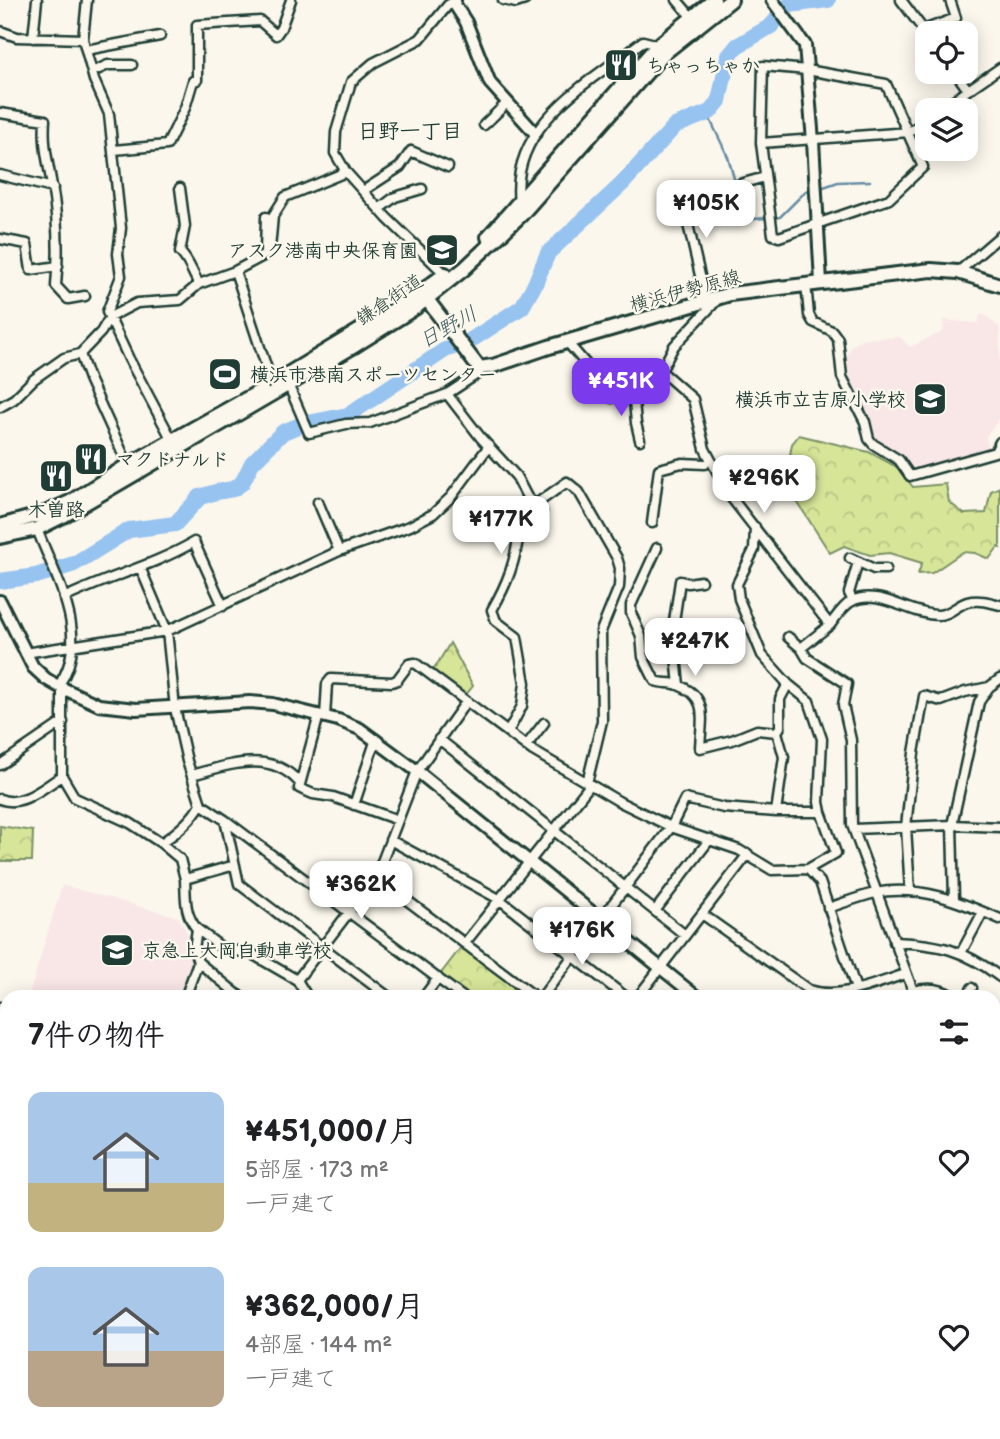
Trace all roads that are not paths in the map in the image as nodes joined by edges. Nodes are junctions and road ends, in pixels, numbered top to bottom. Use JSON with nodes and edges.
{"nodes":[{"id":1,"x":37,"y":0,"type":"edge"},
{"id":2,"x":87,"y":0,"type":"edge"},
{"id":3,"x":455,"y":0,"type":"edge"},
{"id":4,"x":503,"y":0,"type":"edge"},
{"id":5,"x":524,"y":0,"type":"edge"},
{"id":6,"x":677,"y":0,"type":"edge"},
{"id":7,"x":714,"y":0,"type":"edge"},
{"id":8,"x":731,"y":0,"type":"edge"},
{"id":9,"x":901,"y":0,"type":"edge"},
{"id":10,"x":950,"y":0,"type":"edge"},
{"id":11,"x":289,"y":1,"type":"edge"},
{"id":12,"x":775,"y":4,"type":"edge"},
{"id":13,"x":695,"y":21,"type":"junction"},
{"id":14,"x":916,"y":21,"type":"edge"},
{"id":15,"x":950,"y":21,"type":"edge"},
{"id":16,"x":0,"y":31,"type":"edge"},
{"id":17,"x":160,"y":36,"type":"dead end"},
{"id":18,"x":33,"y":38,"type":"junction"},
{"id":19,"x":83,"y":39,"type":"junction"},
{"id":20,"x":86,"y":50,"type":"junction"},
{"id":21,"x":660,"y":51,"type":"junction"},
{"id":22,"x":132,"y":65,"type":"dead end"},
{"id":23,"x":1000,"y":68,"type":"edge"},
{"id":24,"x":807,"y":69,"type":"junction"},
{"id":25,"x":92,"y":72,"type":"junction"},
{"id":26,"x":964,"y":84,"type":"edge"},
{"id":27,"x":968,"y":90,"type":"junction"},
{"id":28,"x":957,"y":98,"type":"edge"},
{"id":29,"x":507,"y":103,"type":"junction"},
{"id":30,"x":0,"y":113,"type":"edge"},
{"id":31,"x":484,"y":125,"type":"dead end"},
{"id":32,"x":915,"y":128,"type":"edge"},
{"id":33,"x":909,"y":132,"type":"junction"},
{"id":34,"x":535,"y":133,"type":"junction"},
{"id":35,"x":813,"y":141,"type":"junction"},
{"id":36,"x":761,"y":143,"type":"junction"},
{"id":37,"x":114,"y":150,"type":"junction"},
{"id":38,"x":448,"y":167,"type":"dead end"},
{"id":39,"x":346,"y":172,"type":"junction"},
{"id":40,"x":0,"y":175,"type":"edge"},
{"id":41,"x":765,"y":177,"type":"junction"},
{"id":42,"x":53,"y":188,"type":"junction"},
{"id":43,"x":180,"y":188,"type":"dead end"},
{"id":44,"x":422,"y":189,"type":"dead end"},
{"id":45,"x":363,"y":191,"type":"junction"},
{"id":46,"x":519,"y":203,"type":"junction"},
{"id":47,"x":379,"y":209,"type":"junction"},
{"id":48,"x":265,"y":217,"type":"dead end"},
{"id":49,"x":818,"y":225,"type":"junction"},
{"id":50,"x":1000,"y":236,"type":"edge"},
{"id":51,"x":0,"y":239,"type":"edge"},
{"id":52,"x":265,"y":255,"type":"junction"},
{"id":53,"x":58,"y":266,"type":"junction"},
{"id":54,"x":235,"y":271,"type":"junction"},
{"id":55,"x":958,"y":272,"type":"junction"},
{"id":56,"x":445,"y":274,"type":"junction"},
{"id":57,"x":821,"y":282,"type":"junction"},
{"id":58,"x":199,"y":284,"type":"junction"},
{"id":59,"x":806,"y":284,"type":"junction"},
{"id":60,"x":1000,"y":285,"type":"edge"},
{"id":61,"x":424,"y":295,"type":"junction"},
{"id":62,"x":85,"y":296,"type":"dead end"},
{"id":63,"x":721,"y":296,"type":"junction"},
{"id":64,"x":706,"y":301,"type":"junction"},
{"id":65,"x":110,"y":317,"type":"junction"},
{"id":66,"x":567,"y":342,"type":"junction"},
{"id":67,"x":80,"y":354,"type":"junction"},
{"id":68,"x":479,"y":368,"type":"junction"},
{"id":69,"x":661,"y":371,"type":"junction"},
{"id":70,"x":272,"y":384,"type":"junction"},
{"id":71,"x":288,"y":384,"type":"junction"},
{"id":72,"x":633,"y":390,"type":"junction"},
{"id":73,"x":447,"y":394,"type":"junction"},
{"id":74,"x":2,"y":403,"type":"edge"},
{"id":75,"x":172,"y":440,"type":"junction"},
{"id":76,"x":640,"y":440,"type":"dead end"},
{"id":77,"x":1000,"y":442,"type":"edge"},
{"id":78,"x":489,"y":446,"type":"junction"},
{"id":79,"x":705,"y":464,"type":"dead end"},
{"id":80,"x":128,"y":466,"type":"junction"},
{"id":81,"x":318,"y":502,"type":"dead end"},
{"id":82,"x":536,"y":504,"type":"junction"},
{"id":83,"x":652,"y":523,"type":"dead end"},
{"id":84,"x":0,"y":526,"type":"edge"},
{"id":85,"x":755,"y":527,"type":"junction"},
{"id":86,"x":37,"y":529,"type":"junction"},
{"id":87,"x":0,"y":537,"type":"edge"},
{"id":88,"x":657,"y":548,"type":"dead end"},
{"id":89,"x":339,"y":551,"type":"junction"},
{"id":90,"x":140,"y":568,"type":"junction"},
{"id":91,"x":886,"y":569,"type":"dead end"},
{"id":92,"x":701,"y":581,"type":"dead end"},
{"id":93,"x":64,"y":598,"type":"junction"},
{"id":94,"x":0,"y":601,"type":"edge"},
{"id":95,"x":853,"y":601,"type":"junction"},
{"id":96,"x":1000,"y":605,"type":"edge"},
{"id":97,"x":223,"y":606,"type":"junction"},
{"id":98,"x":830,"y":625,"type":"junction"},
{"id":99,"x":167,"y":631,"type":"junction"},
{"id":100,"x":788,"y":638,"type":"dead end"},
{"id":101,"x":74,"y":645,"type":"junction"},
{"id":102,"x":801,"y":648,"type":"junction"},
{"id":103,"x":25,"y":653,"type":"junction"},
{"id":104,"x":1000,"y":679,"type":"edge"},
{"id":105,"x":788,"y":684,"type":"junction"},
{"id":106,"x":679,"y":685,"type":"junction"},
{"id":107,"x":60,"y":687,"type":"junction"},
{"id":108,"x":989,"y":687,"type":"junction"},
{"id":109,"x":466,"y":702,"type":"junction"},
{"id":110,"x":175,"y":708,"type":"junction"},
{"id":111,"x":322,"y":716,"type":"junction"},
{"id":112,"x":63,"y":722,"type":"junction"},
{"id":113,"x":544,"y":723,"type":"dead end"},
{"id":114,"x":777,"y":732,"type":"junction"},
{"id":115,"x":508,"y":733,"type":"junction"},
{"id":116,"x":376,"y":739,"type":"junction"},
{"id":117,"x":439,"y":739,"type":"junction"},
{"id":118,"x":526,"y":746,"type":"junction"},
{"id":119,"x":2,"y":761,"type":"edge"},
{"id":120,"x":416,"y":771,"type":"junction"},
{"id":121,"x":192,"y":775,"type":"junction"},
{"id":122,"x":62,"y":776,"type":"junction"},
{"id":123,"x":299,"y":782,"type":"junction"},
{"id":124,"x":589,"y":784,"type":"junction"},
{"id":125,"x":0,"y":799,"type":"edge"},
{"id":126,"x":201,"y":804,"type":"junction"},
{"id":127,"x":354,"y":805,"type":"junction"},
{"id":128,"x":776,"y":812,"type":"junction"},
{"id":129,"x":821,"y":812,"type":"junction"},
{"id":130,"x":225,"y":820,"type":"junction"},
{"id":131,"x":398,"y":820,"type":"junction"},
{"id":132,"x":952,"y":825,"type":"junction"},
{"id":133,"x":671,"y":827,"type":"junction"},
{"id":134,"x":906,"y":827,"type":"junction"},
{"id":135,"x":1000,"y":827,"type":"edge"},
{"id":136,"x":854,"y":829,"type":"junction"},
{"id":137,"x":553,"y":830,"type":"junction"},
{"id":138,"x":710,"y":839,"type":"junction"},
{"id":139,"x":390,"y":840,"type":"junction"},
{"id":140,"x":161,"y":842,"type":"junction"},
{"id":141,"x":748,"y":854,"type":"junction"},
{"id":142,"x":528,"y":862,"type":"junction"},
{"id":143,"x":235,"y":865,"type":"junction"},
{"id":144,"x":808,"y":869,"type":"junction"},
{"id":145,"x":376,"y":877,"type":"junction"},
{"id":146,"x":185,"y":879,"type":"junction"},
{"id":147,"x":625,"y":887,"type":"junction"},
{"id":148,"x":911,"y":891,"type":"junction"},
{"id":149,"x":876,"y":893,"type":"junction"},
{"id":150,"x":499,"y":899,"type":"junction"},
{"id":151,"x":954,"y":899,"type":"junction"},
{"id":152,"x":828,"y":908,"type":"junction"},
{"id":153,"x":655,"y":911,"type":"junction"},
{"id":154,"x":349,"y":912,"type":"junction"},
{"id":155,"x":983,"y":912,"type":"junction"},
{"id":156,"x":702,"y":914,"type":"junction"},
{"id":157,"x":1000,"y":919,"type":"edge"},
{"id":158,"x":600,"y":920,"type":"junction"},
{"id":159,"x":197,"y":929,"type":"junction"},
{"id":160,"x":685,"y":935,"type":"junction"},
{"id":161,"x":894,"y":942,"type":"junction"},
{"id":162,"x":465,"y":943,"type":"junction"},
{"id":163,"x":322,"y":947,"type":"junction"},
{"id":164,"x":961,"y":953,"type":"junction"},
{"id":165,"x":572,"y":956,"type":"junction"},
{"id":166,"x":198,"y":962,"type":"junction"},
{"id":167,"x":661,"y":967,"type":"junction"},
{"id":168,"x":906,"y":974,"type":"junction"},
{"id":169,"x":1000,"y":977,"type":"edge"},
{"id":170,"x":438,"y":978,"type":"junction"},
{"id":171,"x":297,"y":980,"type":"junction"},
{"id":172,"x":856,"y":989,"type":"junction"},
{"id":173,"x":188,"y":990,"type":"edge"},
{"id":174,"x":232,"y":990,"type":"edge"},
{"id":175,"x":303,"y":990,"type":"edge"},
{"id":176,"x":379,"y":990,"type":"edge"},
{"id":177,"x":429,"y":990,"type":"edge"},
{"id":178,"x":454,"y":990,"type":"edge"},
{"id":179,"x":528,"y":990,"type":"edge"},
{"id":180,"x":545,"y":990,"type":"edge"},
{"id":181,"x":616,"y":990,"type":"edge"},
{"id":182,"x":643,"y":990,"type":"edge"},
{"id":183,"x":688,"y":990,"type":"edge"},
{"id":184,"x":808,"y":990,"type":"edge"},
{"id":185,"x":853,"y":990,"type":"edge"},
{"id":186,"x":913,"y":990,"type":"edge"},
{"id":187,"x":918,"y":990,"type":"edge"},
{"id":188,"x":945,"y":990,"type":"edge"}],
"edges":[{"from":1,"to":18,"type":"street"},
{"from":2,"to":19,"type":"street"},
{"from":3,"to":29,"type":"street"},
{"from":3,"to":39,"type":"street"},
{"from":4,"to":5,"type":"street"},
{"from":6,"to":13,"type":"street"},
{"from":7,"to":13,"type":"main road","name":"鎌倉街道"},
{"from":8,"to":13,"type":"main road","name":"鎌倉街道"},
{"from":9,"to":14,"type":"street"},
{"from":10,"to":15,"type":"street"},
{"from":11,"to":37,"type":"street"},
{"from":12,"to":24,"type":"street"},
{"from":13,"to":21,"type":"main road","name":"鎌倉街道"},
{"from":16,"to":18,"type":"street"},
{"from":17,"to":20,"type":"street"},
{"from":18,"to":19,"type":"street"},
{"from":19,"to":20,"type":"street"},
{"from":20,"to":25,"type":"street"},
{"from":21,"to":34,"type":"street"},
{"from":21,"to":46,"type":"main road","name":"鎌倉街道"},
{"from":21,"to":61,"type":"main road","name":"鎌倉街道"},
{"from":22,"to":25,"type":"street"},
{"from":23,"to":27,"type":"street"},
{"from":24,"to":33,"type":"street"},
{"from":24,"to":35,"type":"street"},
{"from":24,"to":36,"type":"street"},
{"from":25,"to":37,"type":"street"},
{"from":26,"to":27,"type":"street"},
{"from":27,"to":28,"type":"street"},
{"from":29,"to":31,"type":"street"},
{"from":29,"to":34,"type":"street"},
{"from":30,"to":42,"type":"street"},
{"from":32,"to":33,"type":"street"},
{"from":33,"to":35,"type":"street"},
{"from":33,"to":49,"type":"street"},
{"from":34,"to":46,"type":"street"},
{"from":35,"to":36,"type":"street"},
{"from":35,"to":49,"type":"street"},
{"from":36,"to":41,"type":"street"},
{"from":37,"to":65,"type":"street"},
{"from":38,"to":45,"type":"street"},
{"from":39,"to":45,"type":"street"},
{"from":39,"to":52,"type":"street"},
{"from":40,"to":42,"type":"street"},
{"from":41,"to":49,"type":"street"},
{"from":41,"to":64,"type":"street"},
{"from":42,"to":53,"type":"street"},
{"from":43,"to":58,"type":"street"},
{"from":44,"to":47,"type":"street"},
{"from":45,"to":47,"type":"street"},
{"from":46,"to":56,"type":"main road","name":"鎌倉街道"},
{"from":47,"to":56,"type":"street"},
{"from":48,"to":52,"type":"street"},
{"from":49,"to":57,"type":"street"},
{"from":50,"to":55,"type":"street"},
{"from":51,"to":53,"type":"street"},
{"from":52,"to":54,"type":"street"},
{"from":53,"to":62,"type":"street"},
{"from":54,"to":58,"type":"street"},
{"from":54,"to":70,"type":"street"},
{"from":55,"to":57,"type":"main road","name":"横浜伊勢原線"},
{"from":55,"to":60,"type":"main road","name":"横浜伊勢原線"},
{"from":56,"to":61,"type":"main road","name":"鎌倉街道"},
{"from":57,"to":59,"type":"main road","name":"横浜伊勢原線"},
{"from":58,"to":65,"type":"street"},
{"from":59,"to":63,"type":"main road","name":"横浜伊勢原線"},
{"from":59,"to":77,"type":"street"},
{"from":61,"to":68,"type":"main road"},
{"from":61,"to":70,"type":"main road","name":"鎌倉街道"},
{"from":61,"to":71,"type":"main road","name":"鎌倉街道"},
{"from":63,"to":64,"type":"main road","name":"横浜伊勢原線"},
{"from":63,"to":69,"type":"street"},
{"from":64,"to":66,"type":"main road","name":"横浜伊勢原線"},
{"from":65,"to":67,"type":"street"},
{"from":65,"to":75,"type":"street"},
{"from":66,"to":68,"type":"main road","name":"横浜伊勢原線"},
{"from":66,"to":72,"type":"street"},
{"from":67,"to":74,"type":"street"},
{"from":67,"to":80,"type":"street"},
{"from":68,"to":73,"type":"street"},
{"from":69,"to":72,"type":"street"},
{"from":69,"to":85,"type":"street"},
{"from":70,"to":75,"type":"main road","name":"鎌倉街道"},
{"from":71,"to":73,"type":"street"},
{"from":71,"to":86,"type":"main road","name":"鎌倉街道"},
{"from":72,"to":76,"type":"street"},
{"from":73,"to":78,"type":"street"},
{"from":75,"to":80,"type":"main road","name":"鎌倉街道"},
{"from":78,"to":82,"type":"street"},
{"from":78,"to":89,"type":"street"},
{"from":79,"to":83,"type":"street"},
{"from":80,"to":84,"type":"main road","name":"鎌倉街道"},
{"from":81,"to":89,"type":"street"},
{"from":82,"to":115,"type":"street"},
{"from":82,"to":124,"type":"street"},
{"from":85,"to":98,"type":"street"},
{"from":85,"to":105,"type":"street"},
{"from":86,"to":87,"type":"main road","name":"鎌倉街道"},
{"from":86,"to":93,"type":"street"},
{"from":88,"to":106,"type":"street"},
{"from":89,"to":97,"type":"street"},
{"from":90,"to":93,"type":"street"},
{"from":90,"to":97,"type":"street"},
{"from":90,"to":99,"type":"street"},
{"from":91,"to":95,"type":"street"},
{"from":92,"to":106,"type":"street"},
{"from":93,"to":101,"type":"street"},
{"from":94,"to":103,"type":"street"},
{"from":95,"to":96,"type":"street"},
{"from":95,"to":98,"type":"street"},
{"from":97,"to":99,"type":"street"},
{"from":98,"to":102,"type":"street"},
{"from":99,"to":101,"type":"street"},
{"from":99,"to":110,"type":"street"},
{"from":100,"to":102,"type":"street"},
{"from":101,"to":103,"type":"street"},
{"from":101,"to":107,"type":"street"},
{"from":102,"to":136,"type":"street"},
{"from":103,"to":107,"type":"street"},
{"from":104,"to":108,"type":"street"},
{"from":105,"to":114,"type":"street"},
{"from":105,"to":129,"type":"street"},
{"from":106,"to":114,"type":"street"},
{"from":107,"to":110,"type":"street"},
{"from":107,"to":112,"type":"street"},
{"from":108,"to":132,"type":"street"},
{"from":108,"to":134,"type":"street"},
{"from":109,"to":111,"type":"street"},
{"from":109,"to":115,"type":"street"},
{"from":109,"to":117,"type":"street"},
{"from":110,"to":111,"type":"street"},
{"from":110,"to":121,"type":"street"},
{"from":111,"to":116,"type":"street"},
{"from":111,"to":123,"type":"street"},
{"from":112,"to":119,"type":"street"},
{"from":112,"to":122,"type":"street"},
{"from":113,"to":118,"type":"street"},
{"from":114,"to":128,"type":"street"},
{"from":115,"to":118,"type":"street"},
{"from":116,"to":120,"type":"street"},
{"from":116,"to":127,"type":"street"},
{"from":117,"to":120,"type":"street"},
{"from":117,"to":137,"type":"street"},
{"from":118,"to":124,"type":"street"},
{"from":120,"to":131,"type":"street"},
{"from":120,"to":142,"type":"street"},
{"from":121,"to":123,"type":"street"},
{"from":121,"to":126,"type":"street"},
{"from":122,"to":125,"type":"street"},
{"from":122,"to":140,"type":"street"},
{"from":123,"to":127,"type":"street"},
{"from":124,"to":133,"type":"street"},
{"from":124,"to":137,"type":"street"},
{"from":126,"to":130,"type":"street"},
{"from":126,"to":140,"type":"street"},
{"from":127,"to":131,"type":"street"},
{"from":128,"to":129,"type":"street"},
{"from":128,"to":133,"type":"street"},
{"from":129,"to":144,"type":"street"},
{"from":130,"to":143,"type":"street"},
{"from":130,"to":154,"type":"street"},
{"from":131,"to":139,"type":"street"},
{"from":132,"to":134,"type":"street"},
{"from":132,"to":135,"type":"street"},
{"from":132,"to":151,"type":"street"},
{"from":133,"to":138,"type":"street"},
{"from":133,"to":147,"type":"street"},
{"from":134,"to":136,"type":"street"},
{"from":134,"to":148,"type":"street"},
{"from":136,"to":149,"type":"street"},
{"from":137,"to":142,"type":"street"},
{"from":137,"to":147,"type":"street"},
{"from":138,"to":141,"type":"street"},
{"from":138,"to":153,"type":"street"},
{"from":139,"to":145,"type":"street"},
{"from":139,"to":150,"type":"street"},
{"from":140,"to":146,"type":"street"},
{"from":141,"to":144,"type":"street"},
{"from":141,"to":156,"type":"street"},
{"from":142,"to":150,"type":"street"},
{"from":142,"to":158,"type":"street"},
{"from":143,"to":146,"type":"street"},
{"from":143,"to":163,"type":"street"},
{"from":144,"to":152,"type":"street"},
{"from":145,"to":154,"type":"street"},
{"from":145,"to":162,"type":"street"},
{"from":146,"to":159,"type":"street"},
{"from":147,"to":153,"type":"street"},
{"from":147,"to":158,"type":"street"},
{"from":148,"to":149,"type":"street"},
{"from":148,"to":151,"type":"street"},
{"from":149,"to":152,"type":"street"},
{"from":149,"to":161,"type":"street"},
{"from":150,"to":162,"type":"street"},
{"from":150,"to":165,"type":"street"},
{"from":151,"to":155,"type":"street"},
{"from":152,"to":172,"type":"street"},
{"from":153,"to":160,"type":"street"},
{"from":154,"to":163,"type":"street"},
{"from":154,"to":170,"type":"street"},
{"from":155,"to":157,"type":"street"},
{"from":155,"to":164,"type":"street"},
{"from":156,"to":160,"type":"street"},
{"from":156,"to":184,"type":"street"},
{"from":158,"to":165,"type":"street"},
{"from":158,"to":167,"type":"street"},
{"from":159,"to":166,"type":"street"},
{"from":159,"to":171,"type":"street"},
{"from":160,"to":167,"type":"street"},
{"from":161,"to":164,"type":"street"},
{"from":161,"to":168,"type":"street"},
{"from":162,"to":179,"type":"street"},
{"from":163,"to":171,"type":"street"},
{"from":163,"to":176,"type":"street"},
{"from":164,"to":169,"type":"street"},
{"from":165,"to":180,"type":"street"},
{"from":165,"to":181,"type":"street"},
{"from":166,"to":173,"type":"street"},
{"from":166,"to":174,"type":"street"},
{"from":167,"to":182,"type":"street"},
{"from":167,"to":183,"type":"street"},
{"from":168,"to":172,"type":"street"},
{"from":168,"to":186,"type":"street"},
{"from":170,"to":177,"type":"street"},
{"from":170,"to":178,"type":"street"},
{"from":171,"to":175,"type":"street"},
{"from":172,"to":185,"type":"street"},
{"from":187,"to":188,"type":"street"}]}
